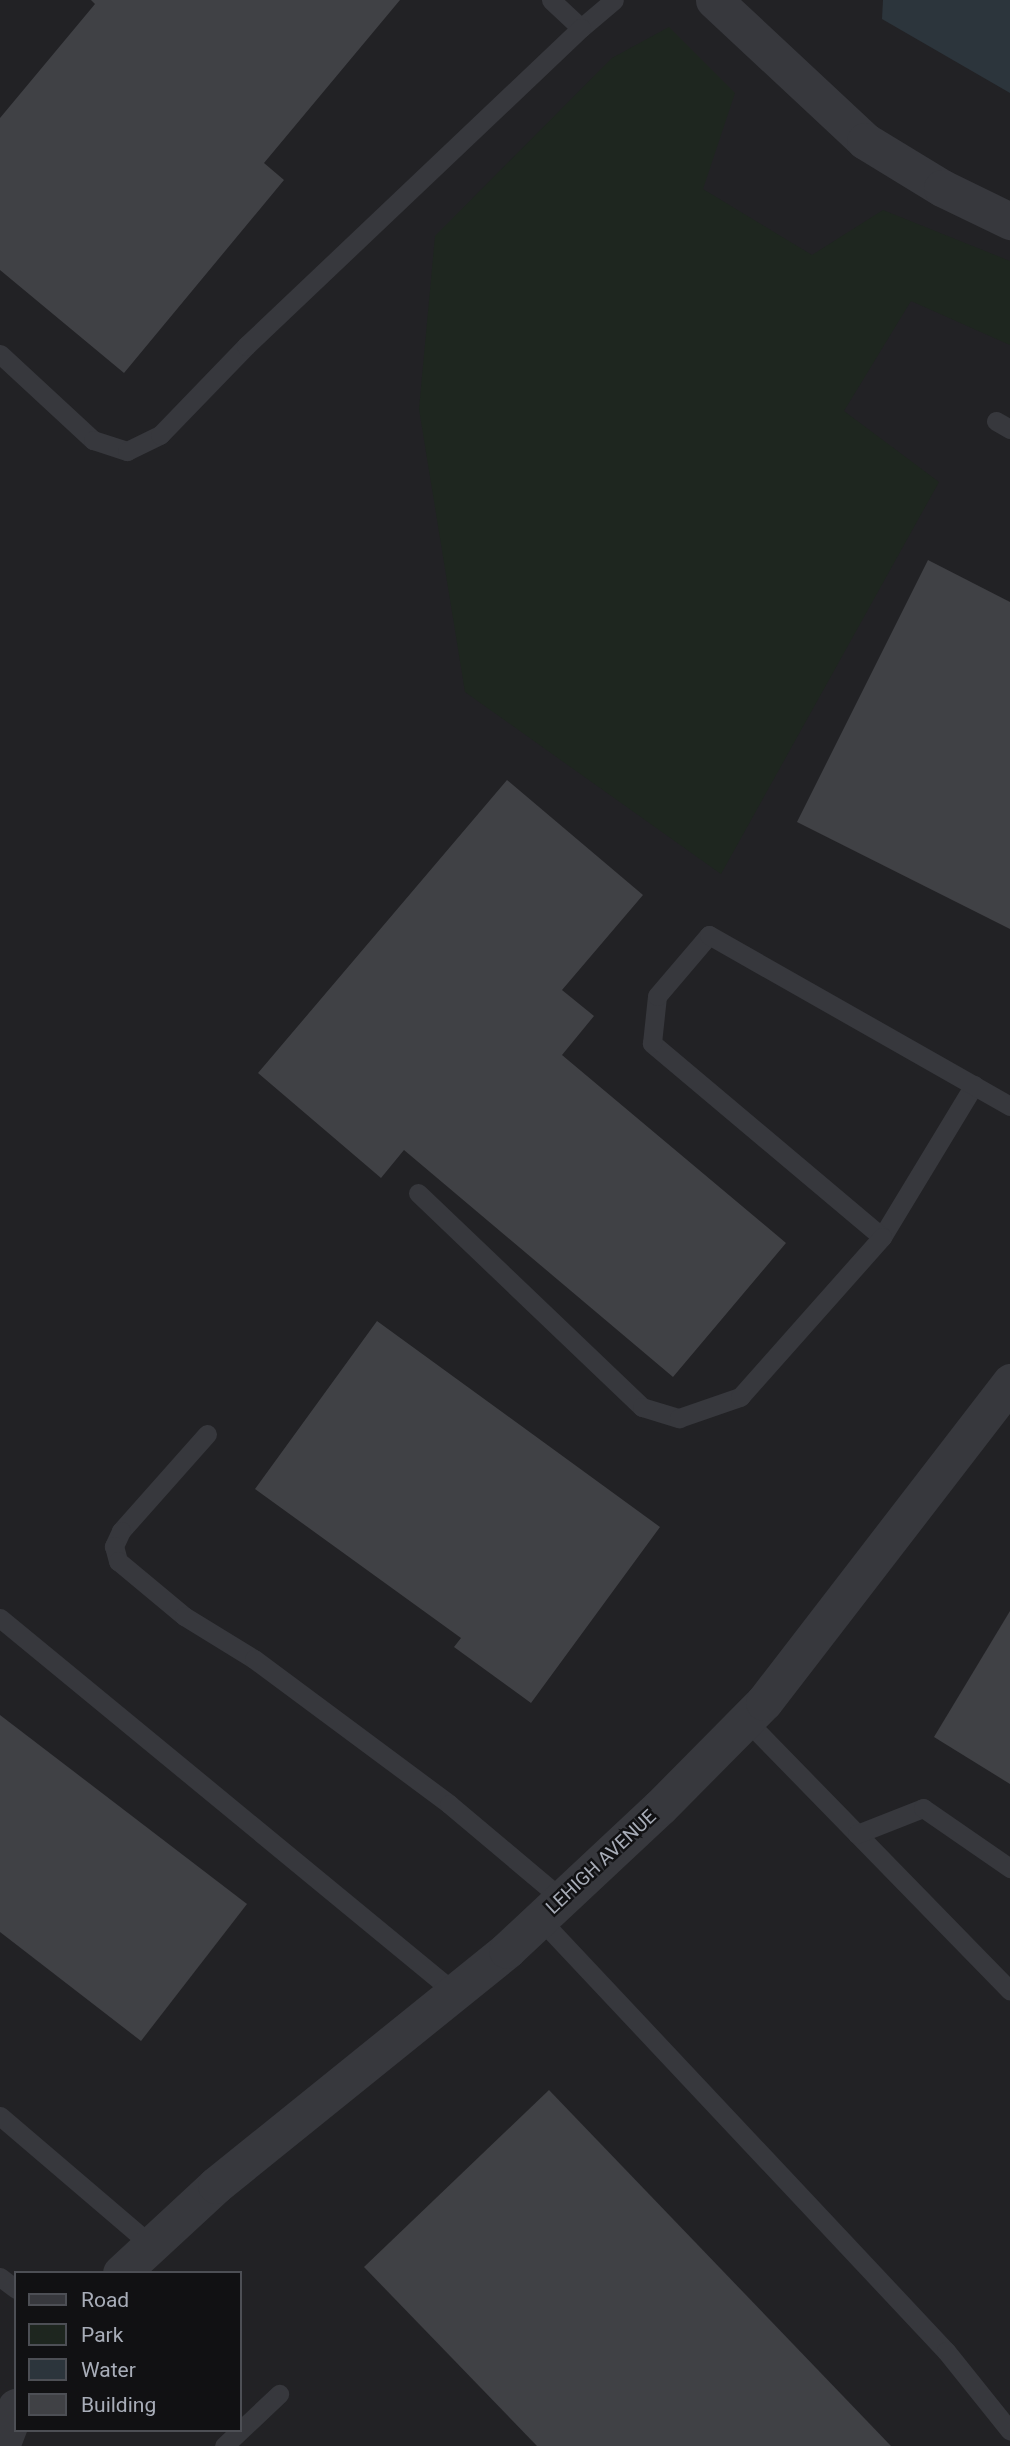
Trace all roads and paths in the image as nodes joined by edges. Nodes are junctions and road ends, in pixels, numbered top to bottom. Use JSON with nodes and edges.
{"nodes":[{"id":1,"x":551,"y":0,"type":"edge"},
{"id":2,"x":614,"y":0,"type":"edge"},
{"id":3,"x":714,"y":0,"type":"edge"},
{"id":4,"x":581,"y":28,"type":"junction"},
{"id":5,"x":1010,"y":221,"type":"edge"},
{"id":6,"x":0,"y":354,"type":"edge"},
{"id":7,"x":974,"y":1086,"type":"junction"},
{"id":8,"x":1010,"y":1106,"type":"edge"},
{"id":9,"x":418,"y":1193,"type":"dead end"},
{"id":10,"x":882,"y":1237,"type":"junction"},
{"id":11,"x":1010,"y":1382,"type":"edge"},
{"id":12,"x":207,"y":1434,"type":"dead end"},
{"id":13,"x":0,"y":1618,"type":"edge"},
{"id":14,"x":746,"y":1720,"type":"junction"},
{"id":15,"x":857,"y":1834,"type":"junction"},
{"id":16,"x":1010,"y":1868,"type":"edge"},
{"id":17,"x":551,"y":1909,"type":"junction"},
{"id":18,"x":1010,"y":1991,"type":"edge"},
{"id":19,"x":454,"y":1992,"type":"junction"},
{"id":20,"x":0,"y":2116,"type":"edge"},
{"id":21,"x":151,"y":2245,"type":"junction"},
{"id":22,"x":123,"y":2271,"type":"edge"},
{"id":23,"x":279,"y":2394,"type":"dead end"},
{"id":24,"x":14,"y":2412,"type":"edge"},
{"id":25,"x":242,"y":2429,"type":"edge"},
{"id":26,"x":1010,"y":2431,"type":"edge"},
{"id":27,"x":239,"y":2432,"type":"edge"},
{"id":28,"x":1,"y":2446,"type":"edge"},
{"id":29,"x":224,"y":2446,"type":"edge"}],
"edges":[{"from":1,"to":4,"type":"lane"},
{"from":2,"to":4,"type":"lane"},
{"from":3,"to":5,"type":"street"},
{"from":4,"to":6,"type":"lane"},
{"from":7,"to":8,"type":"lane"},
{"from":7,"to":10,"type":"lane"},
{"from":7,"to":10,"type":"lane"},
{"from":9,"to":10,"type":"lane"},
{"from":11,"to":14,"type":"street","name":"LEHIGH AVENUE"},
{"from":12,"to":17,"type":"lane"},
{"from":13,"to":19,"type":"lane"},
{"from":14,"to":15,"type":"lane"},
{"from":14,"to":17,"type":"street","name":"LEHIGH AVENUE"},
{"from":15,"to":16,"type":"lane"},
{"from":15,"to":18,"type":"lane"},
{"from":17,"to":19,"type":"street","name":"LEHIGH AVENUE"},
{"from":17,"to":26,"type":"lane"},
{"from":19,"to":21,"type":"street","name":"LEHIGH AVENUE"},
{"from":20,"to":21,"type":"lane"},
{"from":21,"to":22,"type":"street","name":"LEHIGH AVENUE"},
{"from":23,"to":25,"type":"lane"},
{"from":24,"to":28,"type":"street"},
{"from":27,"to":29,"type":"lane"}]}
